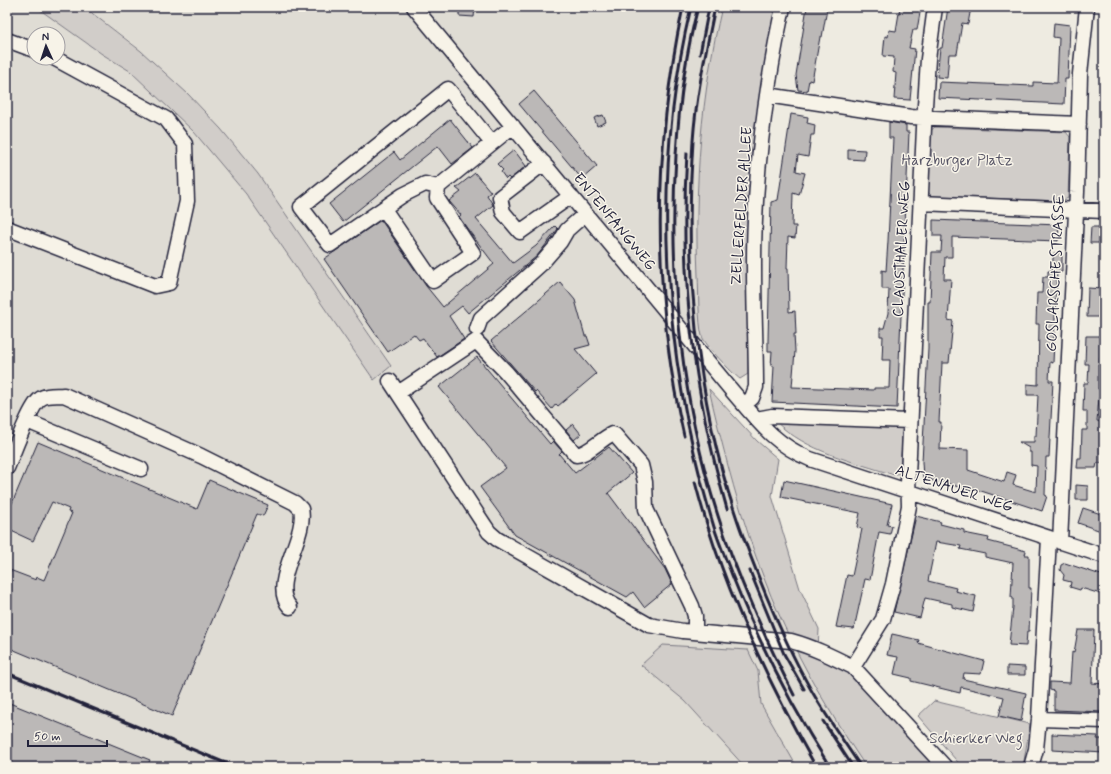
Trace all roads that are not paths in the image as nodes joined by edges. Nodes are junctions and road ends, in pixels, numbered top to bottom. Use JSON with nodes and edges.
{"nodes":[{"id":1,"x":414,"y":7,"type":"edge"},
{"id":2,"x":783,"y":7,"type":"edge"},
{"id":3,"x":935,"y":7,"type":"edge"},
{"id":4,"x":1087,"y":7,"type":"edge"},
{"id":5,"x":7,"y":40,"type":"edge"},
{"id":6,"x":26,"y":47,"type":"edge"},
{"id":7,"x":66,"y":65,"type":"edge"},
{"id":8,"x":767,"y":95,"type":"junction"},
{"id":9,"x":924,"y":118,"type":"junction"},
{"id":10,"x":1079,"y":124,"type":"junction"},
{"id":11,"x":513,"y":126,"type":"junction"},
{"id":12,"x":492,"y":143,"type":"junction"},
{"id":13,"x":544,"y":163,"type":"junction"},
{"id":14,"x":438,"y":187,"type":"junction"},
{"id":15,"x":571,"y":196,"type":"junction"},
{"id":16,"x":921,"y":203,"type":"junction"},
{"id":17,"x":384,"y":209,"type":"junction"},
{"id":18,"x":1076,"y":210,"type":"junction"},
{"id":19,"x":1104,"y":211,"type":"edge"},
{"id":20,"x":585,"y":214,"type":"junction"},
{"id":21,"x":7,"y":228,"type":"edge"},
{"id":22,"x":477,"y":329,"type":"dead end"},
{"id":23,"x":390,"y":381,"type":"dead end"},
{"id":24,"x":398,"y":393,"type":"junction"},
{"id":25,"x":744,"y":405,"type":"junction"},
{"id":26,"x":756,"y":419,"type":"junction"},
{"id":27,"x":27,"y":421,"type":"junction"},
{"id":28,"x":910,"y":421,"type":"junction"},
{"id":29,"x":794,"y":452,"type":"joint"},
{"id":30,"x":7,"y":468,"type":"edge"},
{"id":31,"x":141,"y":468,"type":"dead end"},
{"id":32,"x":908,"y":493,"type":"junction"},
{"id":33,"x":1055,"y":540,"type":"junction"},
{"id":34,"x":1104,"y":556,"type":"edge"},
{"id":35,"x":290,"y":607,"type":"dead end"},
{"id":36,"x":695,"y":632,"type":"junction"},
{"id":37,"x":853,"y":667,"type":"junction"},
{"id":38,"x":1039,"y":719,"type":"junction"},
{"id":39,"x":1104,"y":721,"type":"edge"},
{"id":40,"x":945,"y":767,"type":"edge"},
{"id":41,"x":1031,"y":767,"type":"edge"}],
"edges":[{"from":1,"to":11,"type":"street","name":"ENTENFANGWEG"},
{"from":2,"to":8,"type":"street","name":"ZELLERFELDER ALLEE"},
{"from":3,"to":9,"type":"street","name":"CLAUSTHALER WEG"},
{"from":4,"to":10,"type":"street","name":"GOSLARSCHE STRASSE"},
{"from":5,"to":6,"type":"street"},
{"from":7,"to":21,"type":"street"},
{"from":8,"to":9,"type":"street"},
{"from":8,"to":25,"type":"street","name":"ZELLERFELDER ALLEE"},
{"from":9,"to":10,"type":"street"},
{"from":9,"to":16,"type":"street","name":"CLAUSTHALER WEG"},
{"from":10,"to":18,"type":"street","name":"GOSLARSCHE STRASSE"},
{"from":11,"to":12,"type":"street"},
{"from":11,"to":13,"type":"street","name":"ENTENFANGWEG"},
{"from":12,"to":14,"type":"street"},
{"from":12,"to":17,"type":"street"},
{"from":13,"to":15,"type":"street","name":"ENTENFANGWEG"},
{"from":13,"to":15,"type":"street"},
{"from":14,"to":17,"type":"street"},
{"from":14,"to":17,"type":"street"},
{"from":15,"to":20,"type":"street","name":"ENTENFANGWEG"},
{"from":16,"to":18,"type":"street"},
{"from":16,"to":28,"type":"street","name":"CLAUSTHALER WEG"},
{"from":18,"to":19,"type":"street"},
{"from":18,"to":33,"type":"street","name":"GOSLARSCHE STRASSE"},
{"from":20,"to":22,"type":"street"},
{"from":20,"to":25,"type":"street","name":"ENTENFANGWEG"},
{"from":23,"to":24,"type":"street"},
{"from":24,"to":36,"type":"street"},
{"from":24,"to":36,"type":"street"},
{"from":25,"to":26,"type":"street","name":"ENTENFANGWEG"},
{"from":26,"to":28,"type":"street"},
{"from":26,"to":29,"type":"street","name":"ENTENFANGWEG"},
{"from":27,"to":30,"type":"street"},
{"from":27,"to":31,"type":"street"},
{"from":27,"to":35,"type":"street"},
{"from":28,"to":32,"type":"street","name":"CLAUSTHALER WEG"},
{"from":29,"to":32,"type":"street","name":"ALTENAUER WEG"},
{"from":32,"to":33,"type":"street","name":"ALTENAUER WEG"},
{"from":32,"to":37,"type":"street","name":"CLAUSTHALER WEG"},
{"from":33,"to":34,"type":"street","name":"ALTENAUER WEG"},
{"from":33,"to":38,"type":"street"},
{"from":36,"to":37,"type":"street"},
{"from":37,"to":40,"type":"street"},
{"from":38,"to":39,"type":"street"},
{"from":38,"to":41,"type":"street"}]}
